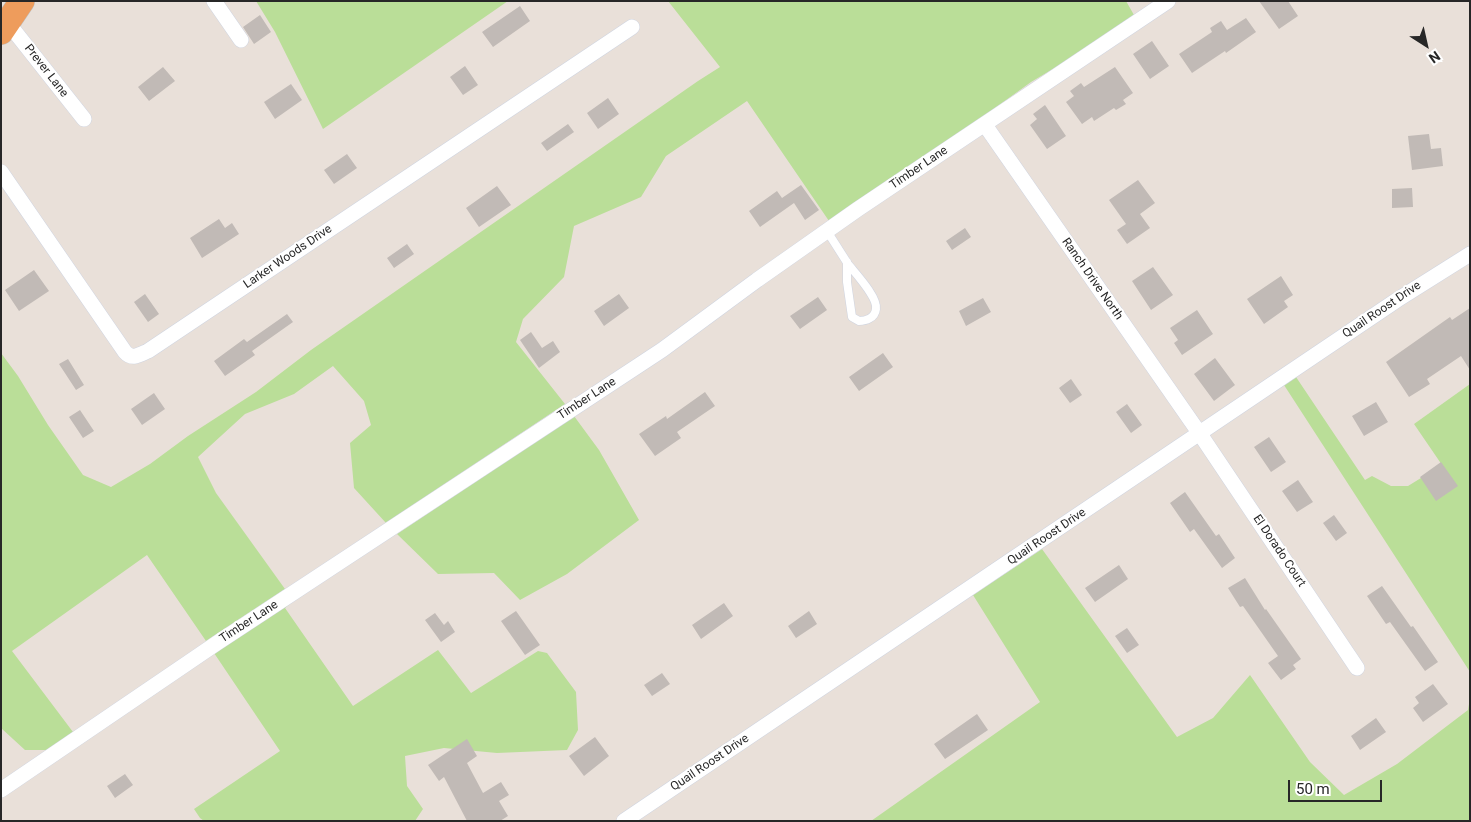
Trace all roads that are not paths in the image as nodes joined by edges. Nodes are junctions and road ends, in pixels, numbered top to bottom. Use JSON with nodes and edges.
{"nodes":[{"id":1,"x":22,"y":1,"type":"edge"},
{"id":2,"x":214,"y":1,"type":"edge"},
{"id":3,"x":1168,"y":1,"type":"edge"},
{"id":4,"x":632,"y":27,"type":"dead end"},
{"id":5,"x":4,"y":28,"type":"edge"},
{"id":6,"x":241,"y":40,"type":"dead end"},
{"id":7,"x":84,"y":119,"type":"dead end"},
{"id":8,"x":985,"y":124,"type":"junction"},
{"id":9,"x":1,"y":172,"type":"edge"},
{"id":10,"x":827,"y":231,"type":"junction"},
{"id":11,"x":1470,"y":254,"type":"edge"},
{"id":12,"x":847,"y":262,"type":"junction"},
{"id":13,"x":1200,"y":434,"type":"junction"},
{"id":14,"x":1358,"y":668,"type":"dead end"},
{"id":15,"x":1,"y":790,"type":"edge"},
{"id":16,"x":624,"y":821,"type":"edge"}],
"edges":[{"from":1,"to":5,"type":"highway"},
{"from":2,"to":6,"type":"street"},
{"from":3,"to":8,"type":"street","name":"Timber Lane"},
{"from":4,"to":9,"type":"street","name":"Larker Woods Drive"},
{"from":5,"to":7,"type":"street","name":"Prever Lane"},
{"from":8,"to":10,"type":"street","name":"Timber Lane"},
{"from":8,"to":13,"type":"street","name":"Ranch Drive North"},
{"from":10,"to":12,"type":"lane"},
{"from":10,"to":15,"type":"street","name":"Timber Lane"},
{"from":11,"to":13,"type":"street","name":"Quail Roost Drive"},
{"from":12,"to":12,"type":"lane"},
{"from":13,"to":14,"type":"street","name":"El Dorado Court"},
{"from":13,"to":16,"type":"street","name":"Quail Roost Drive"}]}
